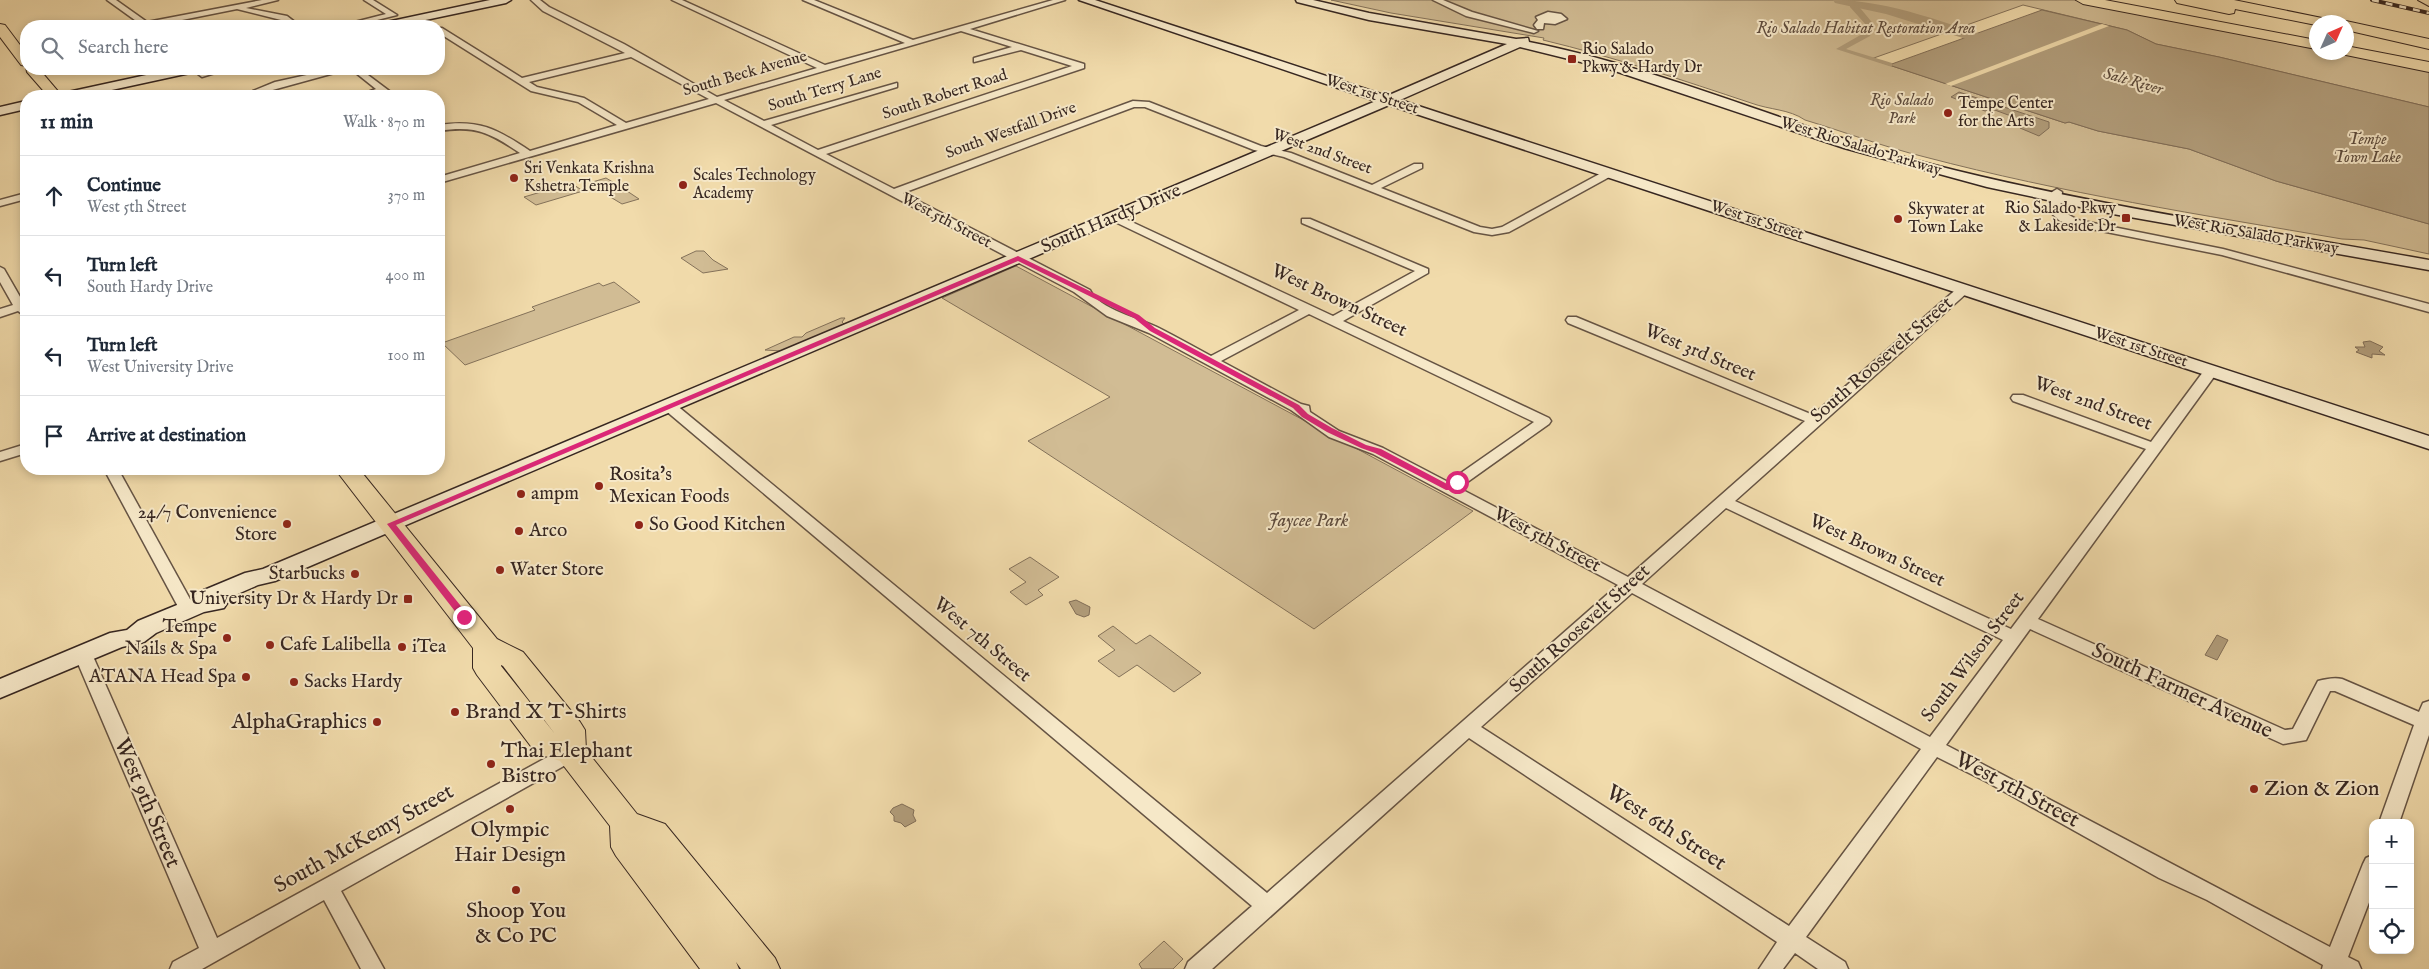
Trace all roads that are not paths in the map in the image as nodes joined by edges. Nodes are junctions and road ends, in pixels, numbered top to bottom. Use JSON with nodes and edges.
{"nodes":[{"id":1,"x":111,"y":0,"type":"edge"},
{"id":2,"x":226,"y":0,"type":"edge"},
{"id":3,"x":274,"y":0,"type":"edge"},
{"id":4,"x":390,"y":0,"type":"edge"},
{"id":5,"x":506,"y":0,"type":"edge"},
{"id":6,"x":535,"y":0,"type":"edge"},
{"id":7,"x":545,"y":0,"type":"edge"},
{"id":8,"x":676,"y":0,"type":"edge"},
{"id":9,"x":807,"y":0,"type":"edge"},
{"id":10,"x":1061,"y":0,"type":"edge"},
{"id":11,"x":1084,"y":0,"type":"edge"},
{"id":12,"x":1301,"y":0,"type":"edge"},
{"id":13,"x":1317,"y":0,"type":"edge"},
{"id":14,"x":1438,"y":0,"type":"edge"},
{"id":15,"x":2083,"y":0,"type":"edge"},
{"id":16,"x":2142,"y":0,"type":"edge"},
{"id":17,"x":2182,"y":0,"type":"edge"},
{"id":18,"x":2211,"y":0,"type":"edge"},
{"id":19,"x":2234,"y":0,"type":"edge"},
{"id":20,"x":2424,"y":0,"type":"edge"},
{"id":21,"x":372,"y":1,"type":"edge"},
{"id":22,"x":2429,"y":2,"type":"edge"},
{"id":23,"x":237,"y":7,"type":"junction"},
{"id":24,"x":554,"y":12,"type":"junction"},
{"id":25,"x":2309,"y":16,"type":"edge"},
{"id":26,"x":2309,"y":19,"type":"edge"},
{"id":27,"x":136,"y":20,"type":"edge"},
{"id":28,"x":173,"y":20,"type":"edge"},
{"id":29,"x":287,"y":20,"type":"edge"},
{"id":30,"x":370,"y":20,"type":"edge"},
{"id":31,"x":411,"y":20,"type":"edge"},
{"id":32,"x":1554,"y":22,"type":"dead end"},
{"id":33,"x":1539,"y":26,"type":"junction"},
{"id":34,"x":2309,"y":27,"type":"edge"},
{"id":35,"x":0,"y":28,"type":"edge"},
{"id":36,"x":2354,"y":28,"type":"edge"},
{"id":37,"x":962,"y":29,"type":"junction"},
{"id":38,"x":445,"y":34,"type":"edge"},
{"id":39,"x":2309,"y":36,"type":"edge"},
{"id":40,"x":2354,"y":37,"type":"edge"},
{"id":41,"x":1522,"y":41,"type":"junction"},
{"id":42,"x":912,"y":43,"type":"junction"},
{"id":43,"x":2309,"y":44,"type":"edge"},
{"id":44,"x":2429,"y":44,"type":"edge"},
{"id":45,"x":2354,"y":46,"type":"edge"},
{"id":46,"x":20,"y":47,"type":"edge"},
{"id":47,"x":1022,"y":47,"type":"junction"},
{"id":48,"x":630,"y":52,"type":"junction"},
{"id":49,"x":2429,"y":52,"type":"edge"},
{"id":50,"x":2354,"y":53,"type":"edge"},
{"id":51,"x":977,"y":60,"type":"dead end"},
{"id":52,"x":2429,"y":62,"type":"edge"},
{"id":53,"x":2429,"y":67,"type":"edge"},
{"id":54,"x":824,"y":68,"type":"junction"},
{"id":55,"x":37,"y":75,"type":"edge"},
{"id":56,"x":176,"y":75,"type":"edge"},
{"id":57,"x":318,"y":75,"type":"edge"},
{"id":58,"x":363,"y":75,"type":"edge"},
{"id":59,"x":521,"y":81,"type":"junction"},
{"id":60,"x":894,"y":85,"type":"dead end"},
{"id":61,"x":49,"y":90,"type":"edge"},
{"id":62,"x":99,"y":90,"type":"edge"},
{"id":63,"x":261,"y":90,"type":"edge"},
{"id":64,"x":382,"y":90,"type":"edge"},
{"id":65,"x":718,"y":99,"type":"junction"},
{"id":66,"x":1389,"y":100,"type":"junction"},
{"id":67,"x":1140,"y":104,"type":"joint"},
{"id":68,"x":20,"y":107,"type":"edge"},
{"id":69,"x":0,"y":111,"type":"edge"},
{"id":70,"x":765,"y":124,"type":"junction"},
{"id":71,"x":625,"y":126,"type":"junction"},
{"id":72,"x":445,"y":127,"type":"edge"},
{"id":73,"x":1271,"y":151,"type":"junction"},
{"id":74,"x":819,"y":153,"type":"junction"},
{"id":75,"x":528,"y":154,"type":"junction"},
{"id":76,"x":1418,"y":166,"type":"dead end"},
{"id":77,"x":1609,"y":173,"type":"junction"},
{"id":78,"x":445,"y":178,"type":"edge"},
{"id":79,"x":1372,"y":189,"type":"junction"},
{"id":80,"x":893,"y":193,"type":"junction"},
{"id":81,"x":2056,"y":195,"type":"junction"},
{"id":82,"x":20,"y":198,"type":"edge"},
{"id":83,"x":0,"y":203,"type":"edge"},
{"id":84,"x":1116,"y":218,"type":"junction"},
{"id":85,"x":1306,"y":221,"type":"dead end"},
{"id":86,"x":1018,"y":258,"type":"junction"},
{"id":87,"x":2429,"y":259,"type":"edge"},
{"id":88,"x":2429,"y":265,"type":"edge"},
{"id":89,"x":0,"y":271,"type":"edge"},
{"id":90,"x":1964,"y":289,"type":"junction"},
{"id":91,"x":20,"y":302,"type":"edge"},
{"id":92,"x":2429,"y":308,"type":"edge"},
{"id":93,"x":20,"y":309,"type":"edge"},
{"id":94,"x":1310,"y":309,"type":"junction"},
{"id":95,"x":0,"y":312,"type":"edge"},
{"id":96,"x":1572,"y":320,"type":"dead end"},
{"id":97,"x":1334,"y":321,"type":"junction"},
{"id":98,"x":1211,"y":361,"type":"junction"},
{"id":99,"x":2211,"y":371,"type":"junction"},
{"id":100,"x":2018,"y":398,"type":"dead end"},
{"id":101,"x":670,"y":407,"type":"junction"},
{"id":102,"x":1814,"y":420,"type":"junction"},
{"id":103,"x":2429,"y":443,"type":"edge"},
{"id":104,"x":2154,"y":448,"type":"junction"},
{"id":105,"x":20,"y":450,"type":"edge"},
{"id":106,"x":0,"y":457,"type":"edge"},
{"id":107,"x":115,"y":475,"type":"edge"},
{"id":108,"x":352,"y":475,"type":"edge"},
{"id":109,"x":1449,"y":488,"type":"junction"},
{"id":110,"x":1723,"y":501,"type":"junction"},
{"id":111,"x":391,"y":524,"type":"junction"},
{"id":112,"x":1630,"y":584,"type":"junction"},
{"id":113,"x":195,"y":607,"type":"junction"},
{"id":114,"x":2027,"y":620,"type":"junction"},
{"id":115,"x":2014,"y":638,"type":"junction"},
{"id":116,"x":82,"y":654,"type":"junction"},
{"id":117,"x":0,"y":689,"type":"edge"},
{"id":118,"x":2427,"y":715,"type":"edge"},
{"id":119,"x":1468,"y":728,"type":"junction"},
{"id":120,"x":1933,"y":745,"type":"junction"},
{"id":121,"x":571,"y":753,"type":"junction"},
{"id":122,"x":2389,"y":819,"type":"edge"},
{"id":123,"x":626,"y":823,"type":"junction"},
{"id":124,"x":2369,"y":876,"type":"edge"},
{"id":125,"x":328,"y":887,"type":"junction"},
{"id":126,"x":1268,"y":906,"type":"junction"},
{"id":127,"x":1791,"y":939,"type":"junction"},
{"id":128,"x":212,"y":952,"type":"junction"},
{"id":129,"x":2339,"y":966,"type":"edge"},
{"id":130,"x":181,"y":969,"type":"edge"},
{"id":131,"x":373,"y":969,"type":"edge"},
{"id":132,"x":721,"y":969,"type":"edge"},
{"id":133,"x":762,"y":969,"type":"edge"},
{"id":134,"x":1196,"y":969,"type":"edge"},
{"id":135,"x":1770,"y":969,"type":"edge"},
{"id":136,"x":1837,"y":969,"type":"edge"},
{"id":137,"x":2364,"y":969,"type":"edge"}],
"edges":[{"from":1,"to":27,"type":"street"},
{"from":2,"to":23,"type":"street"},
{"from":3,"to":23,"type":"street"},
{"from":4,"to":21,"type":"street"},
{"from":5,"to":31,"type":"street"},
{"from":6,"to":24,"type":"street","name":"West 5th Street"},
{"from":7,"to":24,"type":"street","name":"West 5th Street"},
{"from":8,"to":54,"type":"street"},
{"from":9,"to":42,"type":"street"},
{"from":10,"to":37,"type":"street","name":"South Beck Avenue"},
{"from":11,"to":66,"type":"street","name":"West 1st Street"},
{"from":12,"to":41,"type":"street","name":"West Rio Salado Parkway"},
{"from":13,"to":41,"type":"street","name":"West Rio Salado Parkway"},
{"from":14,"to":33,"type":"street"},
{"from":15,"to":43,"type":"highway"},
{"from":16,"to":39,"type":"highway"},
{"from":17,"to":34,"type":"highway"},
{"from":18,"to":26,"type":"highway"},
{"from":19,"to":25,"type":"highway"},
{"from":20,"to":22,"type":"main road"},
{"from":21,"to":30,"type":"street"},
{"from":23,"to":28,"type":"street"},
{"from":23,"to":29,"type":"street"},
{"from":24,"to":48,"type":"street","name":"West 5th Street"},
{"from":32,"to":33,"type":"street","name":"South Hardy Drive"},
{"from":33,"to":41,"type":"street","name":"South Hardy Drive"},
{"from":35,"to":46,"type":"main road"},
{"from":36,"to":44,"type":"highway"},
{"from":37,"to":42,"type":"street","name":"South Beck Avenue"},
{"from":37,"to":47,"type":"street"},
{"from":38,"to":59,"type":"street"},
{"from":40,"to":49,"type":"highway"},
{"from":41,"to":66,"type":"street","name":"South Hardy Drive"},
{"from":41,"to":81,"type":"street","name":"West Rio Salado Parkway"},
{"from":42,"to":54,"type":"street","name":"South Beck Avenue"},
{"from":45,"to":52,"type":"highway"},
{"from":47,"to":51,"type":"street"},
{"from":47,"to":74,"type":"street","name":"South Robert Road"},
{"from":48,"to":59,"type":"street"},
{"from":48,"to":65,"type":"street","name":"West 5th Street"},
{"from":50,"to":53,"type":"highway"},
{"from":54,"to":65,"type":"street","name":"South Beck Avenue"},
{"from":55,"to":61,"type":"main road"},
{"from":56,"to":62,"type":"street"},
{"from":57,"to":63,"type":"street"},
{"from":58,"to":64,"type":"street"},
{"from":59,"to":71,"type":"street"},
{"from":60,"to":70,"type":"street","name":"South Terry Lane"},
{"from":65,"to":70,"type":"street","name":"West 5th Street"},
{"from":65,"to":71,"type":"street","name":"South Beck Avenue"},
{"from":66,"to":73,"type":"street","name":"South Hardy Drive"},
{"from":66,"to":77,"type":"street","name":"West 1st Street"},
{"from":67,"to":73,"type":"street","name":"West 2nd Street"},
{"from":67,"to":80,"type":"street","name":"South Westfall Drive"},
{"from":68,"to":69,"type":"street"},
{"from":70,"to":74,"type":"street","name":"West 5th Street"},
{"from":71,"to":75,"type":"street","name":"South Beck Avenue"},
{"from":72,"to":75,"type":"street"},
{"from":73,"to":79,"type":"street","name":"West 2nd Street"},
{"from":73,"to":84,"type":"street","name":"South Hardy Drive"},
{"from":74,"to":80,"type":"street","name":"West 5th Street"},
{"from":75,"to":78,"type":"street","name":"South Beck Avenue"},
{"from":76,"to":79,"type":"street"},
{"from":77,"to":79,"type":"street","name":"West 2nd Street"},
{"from":77,"to":90,"type":"street","name":"West 1st Street"},
{"from":80,"to":86,"type":"street","name":"West 5th Street"},
{"from":81,"to":87,"type":"street","name":"West Rio Salado Parkway"},
{"from":81,"to":88,"type":"street","name":"West Rio Salado Parkway"},
{"from":81,"to":92,"type":"street"},
{"from":82,"to":83,"type":"street"},
{"from":84,"to":86,"type":"street","name":"South Hardy Drive"},
{"from":84,"to":94,"type":"street","name":"West Brown Street"},
{"from":85,"to":97,"type":"street"},
{"from":86,"to":98,"type":"street","name":"West 5th Street"},
{"from":86,"to":101,"type":"street","name":"South Hardy Drive"},
{"from":89,"to":91,"type":"street"},
{"from":90,"to":99,"type":"street","name":"West 1st Street"},
{"from":90,"to":102,"type":"street","name":"South Roosevelt Street"},
{"from":93,"to":95,"type":"street"},
{"from":94,"to":97,"type":"street","name":"West Brown Street"},
{"from":94,"to":98,"type":"street"},
{"from":96,"to":102,"type":"street","name":"West 3rd Street"},
{"from":97,"to":109,"type":"street","name":"West Brown Street"},
{"from":98,"to":109,"type":"street","name":"West 5th Street"},
{"from":99,"to":103,"type":"street","name":"West 1st Street"},
{"from":99,"to":104,"type":"street","name":"South Wilson Street"},
{"from":100,"to":104,"type":"street","name":"West 2nd Street"},
{"from":101,"to":111,"type":"street","name":"South Hardy Drive"},
{"from":101,"to":126,"type":"street","name":"West 7th Street"},
{"from":102,"to":110,"type":"street","name":"South Roosevelt Street"},
{"from":104,"to":114,"type":"street","name":"South Wilson Street"},
{"from":105,"to":106,"type":"street"},
{"from":107,"to":113,"type":"street"},
{"from":108,"to":111,"type":"main road"},
{"from":109,"to":112,"type":"street","name":"West 5th Street"},
{"from":110,"to":112,"type":"street","name":"South Roosevelt Street"},
{"from":110,"to":115,"type":"street","name":"West Brown Street"},
{"from":111,"to":113,"type":"street","name":"South Hardy Drive"},
{"from":111,"to":121,"type":"main road"},
{"from":112,"to":119,"type":"street","name":"South Roosevelt Street"},
{"from":112,"to":120,"type":"street","name":"West 5th Street"},
{"from":113,"to":116,"type":"street","name":"South Hardy Drive"},
{"from":114,"to":115,"type":"street","name":"South Wilson Street"},
{"from":114,"to":118,"type":"street","name":"South Farmer Avenue"},
{"from":115,"to":120,"type":"street","name":"South Wilson Street"},
{"from":116,"to":117,"type":"street","name":"South Hardy Drive"},
{"from":116,"to":128,"type":"street","name":"West 9th Street"},
{"from":118,"to":122,"type":"street","name":"South Farmer Avenue"},
{"from":119,"to":126,"type":"street","name":"South Roosevelt Street"},
{"from":119,"to":127,"type":"street","name":"West 6th Street"},
{"from":120,"to":127,"type":"street","name":"South Wilson Street"},
{"from":120,"to":129,"type":"street","name":"West 5th Street"},
{"from":121,"to":123,"type":"main road"},
{"from":121,"to":125,"type":"street","name":"South McKemy Street"},
{"from":123,"to":132,"type":"main road"},
{"from":123,"to":133,"type":"main road"},
{"from":124,"to":129,"type":"street"},
{"from":125,"to":128,"type":"street","name":"South McKemy Street"},
{"from":125,"to":131,"type":"street"},
{"from":126,"to":134,"type":"street","name":"South Roosevelt Street"},
{"from":127,"to":135,"type":"street","name":"South Wilson Street"},
{"from":127,"to":136,"type":"street","name":"West 6th Street"},
{"from":128,"to":130,"type":"street","name":"South McKemy Street"},
{"from":129,"to":137,"type":"street","name":"West 5th Street"}]}
